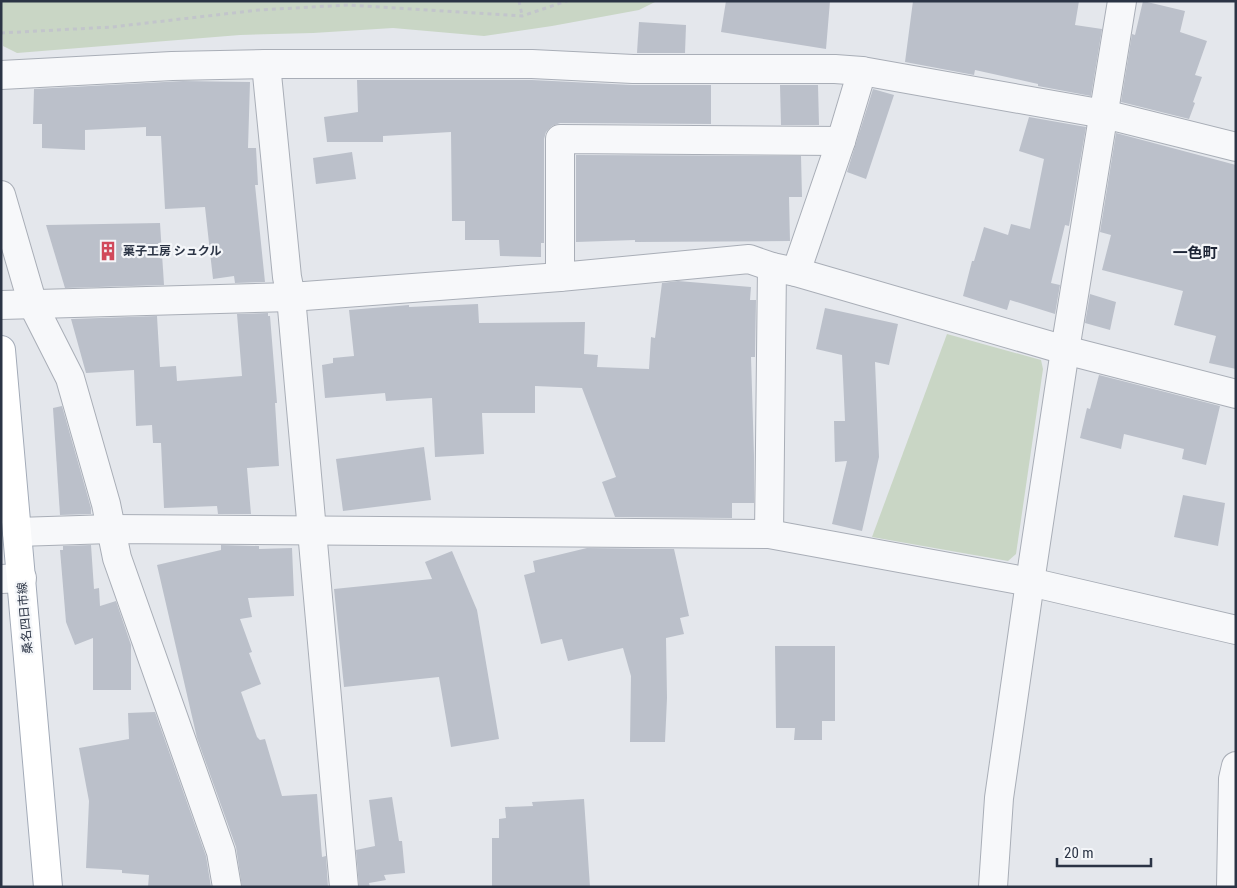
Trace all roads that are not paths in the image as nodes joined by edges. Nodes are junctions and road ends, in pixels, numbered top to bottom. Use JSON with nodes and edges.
{"nodes":[{"id":1,"x":1122,"y":1,"type":"edge"},
{"id":2,"x":266,"y":64,"type":"junction"},
{"id":3,"x":862,"y":71,"type":"junction"},
{"id":4,"x":1,"y":75,"type":"edge"},
{"id":5,"x":1104,"y":114,"type":"junction"},
{"id":6,"x":841,"y":141,"type":"junction"},
{"id":7,"x":1236,"y":147,"type":"edge"},
{"id":8,"x":1,"y":195,"type":"edge"},
{"id":9,"x":784,"y":269,"type":"junction"},
{"id":10,"x":560,"y":277,"type":"junction"},
{"id":11,"x":291,"y":297,"type":"junction"},
{"id":12,"x":1,"y":305,"type":"edge"},
{"id":13,"x":33,"y":305,"type":"junction"},
{"id":14,"x":1,"y":350,"type":"edge"},
{"id":15,"x":1065,"y":350,"type":"junction"},
{"id":16,"x":1236,"y":394,"type":"edge"},
{"id":17,"x":111,"y":529,"type":"junction"},
{"id":18,"x":312,"y":530,"type":"junction"},
{"id":19,"x":17,"y":532,"type":"junction"},
{"id":20,"x":769,"y":534,"type":"junction"},
{"id":21,"x":11,"y":578,"type":"edge"},
{"id":22,"x":1030,"y":582,"type":"junction"},
{"id":23,"x":1236,"y":630,"type":"edge"},
{"id":24,"x":1236,"y":766,"type":"edge"},
{"id":25,"x":48,"y":887,"type":"edge"},
{"id":26,"x":227,"y":887,"type":"edge"},
{"id":27,"x":344,"y":887,"type":"edge"},
{"id":28,"x":993,"y":887,"type":"edge"},
{"id":29,"x":1231,"y":887,"type":"edge"}],
"edges":[{"from":1,"to":5,"type":"street"},
{"from":2,"to":3,"type":"street"},
{"from":2,"to":4,"type":"street"},
{"from":2,"to":11,"type":"street"},
{"from":3,"to":5,"type":"street"},
{"from":3,"to":6,"type":"street"},
{"from":5,"to":7,"type":"street"},
{"from":5,"to":15,"type":"street"},
{"from":6,"to":9,"type":"street"},
{"from":6,"to":10,"type":"street"},
{"from":8,"to":13,"type":"street"},
{"from":9,"to":10,"type":"street"},
{"from":9,"to":15,"type":"street"},
{"from":9,"to":20,"type":"street"},
{"from":10,"to":11,"type":"street"},
{"from":11,"to":13,"type":"street"},
{"from":11,"to":18,"type":"street"},
{"from":12,"to":13,"type":"street"},
{"from":13,"to":17,"type":"street"},
{"from":14,"to":19,"type":"main road","name":"桑名四日市線"},
{"from":15,"to":16,"type":"street"},
{"from":15,"to":22,"type":"street"},
{"from":17,"to":18,"type":"street"},
{"from":17,"to":19,"type":"street"},
{"from":17,"to":26,"type":"street"},
{"from":18,"to":20,"type":"street"},
{"from":18,"to":27,"type":"street"},
{"from":19,"to":21,"type":"main road","name":"桑名四日市線"},
{"from":20,"to":22,"type":"street"},
{"from":21,"to":25,"type":"main road","name":"桑名四日市線"},
{"from":22,"to":23,"type":"street"},
{"from":22,"to":28,"type":"street"},
{"from":24,"to":29,"type":"street"}]}
